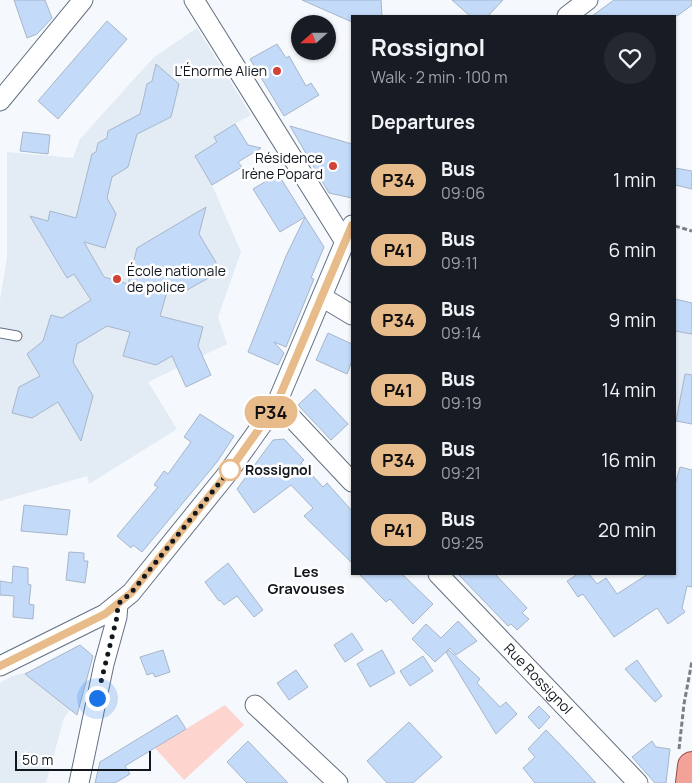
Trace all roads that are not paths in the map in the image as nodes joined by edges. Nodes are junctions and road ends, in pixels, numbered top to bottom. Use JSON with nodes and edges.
{"nodes":[{"id":1,"x":83,"y":0,"type":"edge"},
{"id":2,"x":194,"y":0,"type":"edge"},
{"id":3,"x":588,"y":0,"type":"edge"},
{"id":4,"x":568,"y":15,"type":"edge"},
{"id":5,"x":2,"y":92,"type":"edge"},
{"id":6,"x":348,"y":233,"type":"edge"},
{"id":7,"x":322,"y":297,"type":"junction"},
{"id":8,"x":351,"y":314,"type":"edge"},
{"id":9,"x":0,"y":333,"type":"edge"},
{"id":10,"x":18,"y":336,"type":"dead end"},
{"id":11,"x":276,"y":405,"type":"junction"},
{"id":12,"x":351,"y":481,"type":"edge"},
{"id":13,"x":439,"y":575,"type":"edge"},
{"id":14,"x":118,"y":604,"type":"junction"},
{"id":15,"x":0,"y":666,"type":"edge"},
{"id":16,"x":255,"y":705,"type":"dead end"},
{"id":17,"x":685,"y":758,"type":"edge"},
{"id":18,"x":79,"y":783,"type":"edge"},
{"id":19,"x":338,"y":783,"type":"edge"},
{"id":20,"x":638,"y":783,"type":"edge"},
{"id":21,"x":690,"y":783,"type":"edge"}],
"edges":[{"from":1,"to":5,"type":"street"},
{"from":2,"to":6,"type":"street"},
{"from":3,"to":4,"type":"street"},
{"from":6,"to":7,"type":"street"},
{"from":7,"to":8,"type":"street"},
{"from":7,"to":11,"type":"street"},
{"from":9,"to":10,"type":"lane"},
{"from":11,"to":12,"type":"street"},
{"from":11,"to":14,"type":"street"},
{"from":13,"to":20,"type":"street","name":"Rue Rossignol"},
{"from":14,"to":15,"type":"street"},
{"from":14,"to":18,"type":"street"},
{"from":16,"to":19,"type":"street"},
{"from":17,"to":21,"type":"main road"}]}
